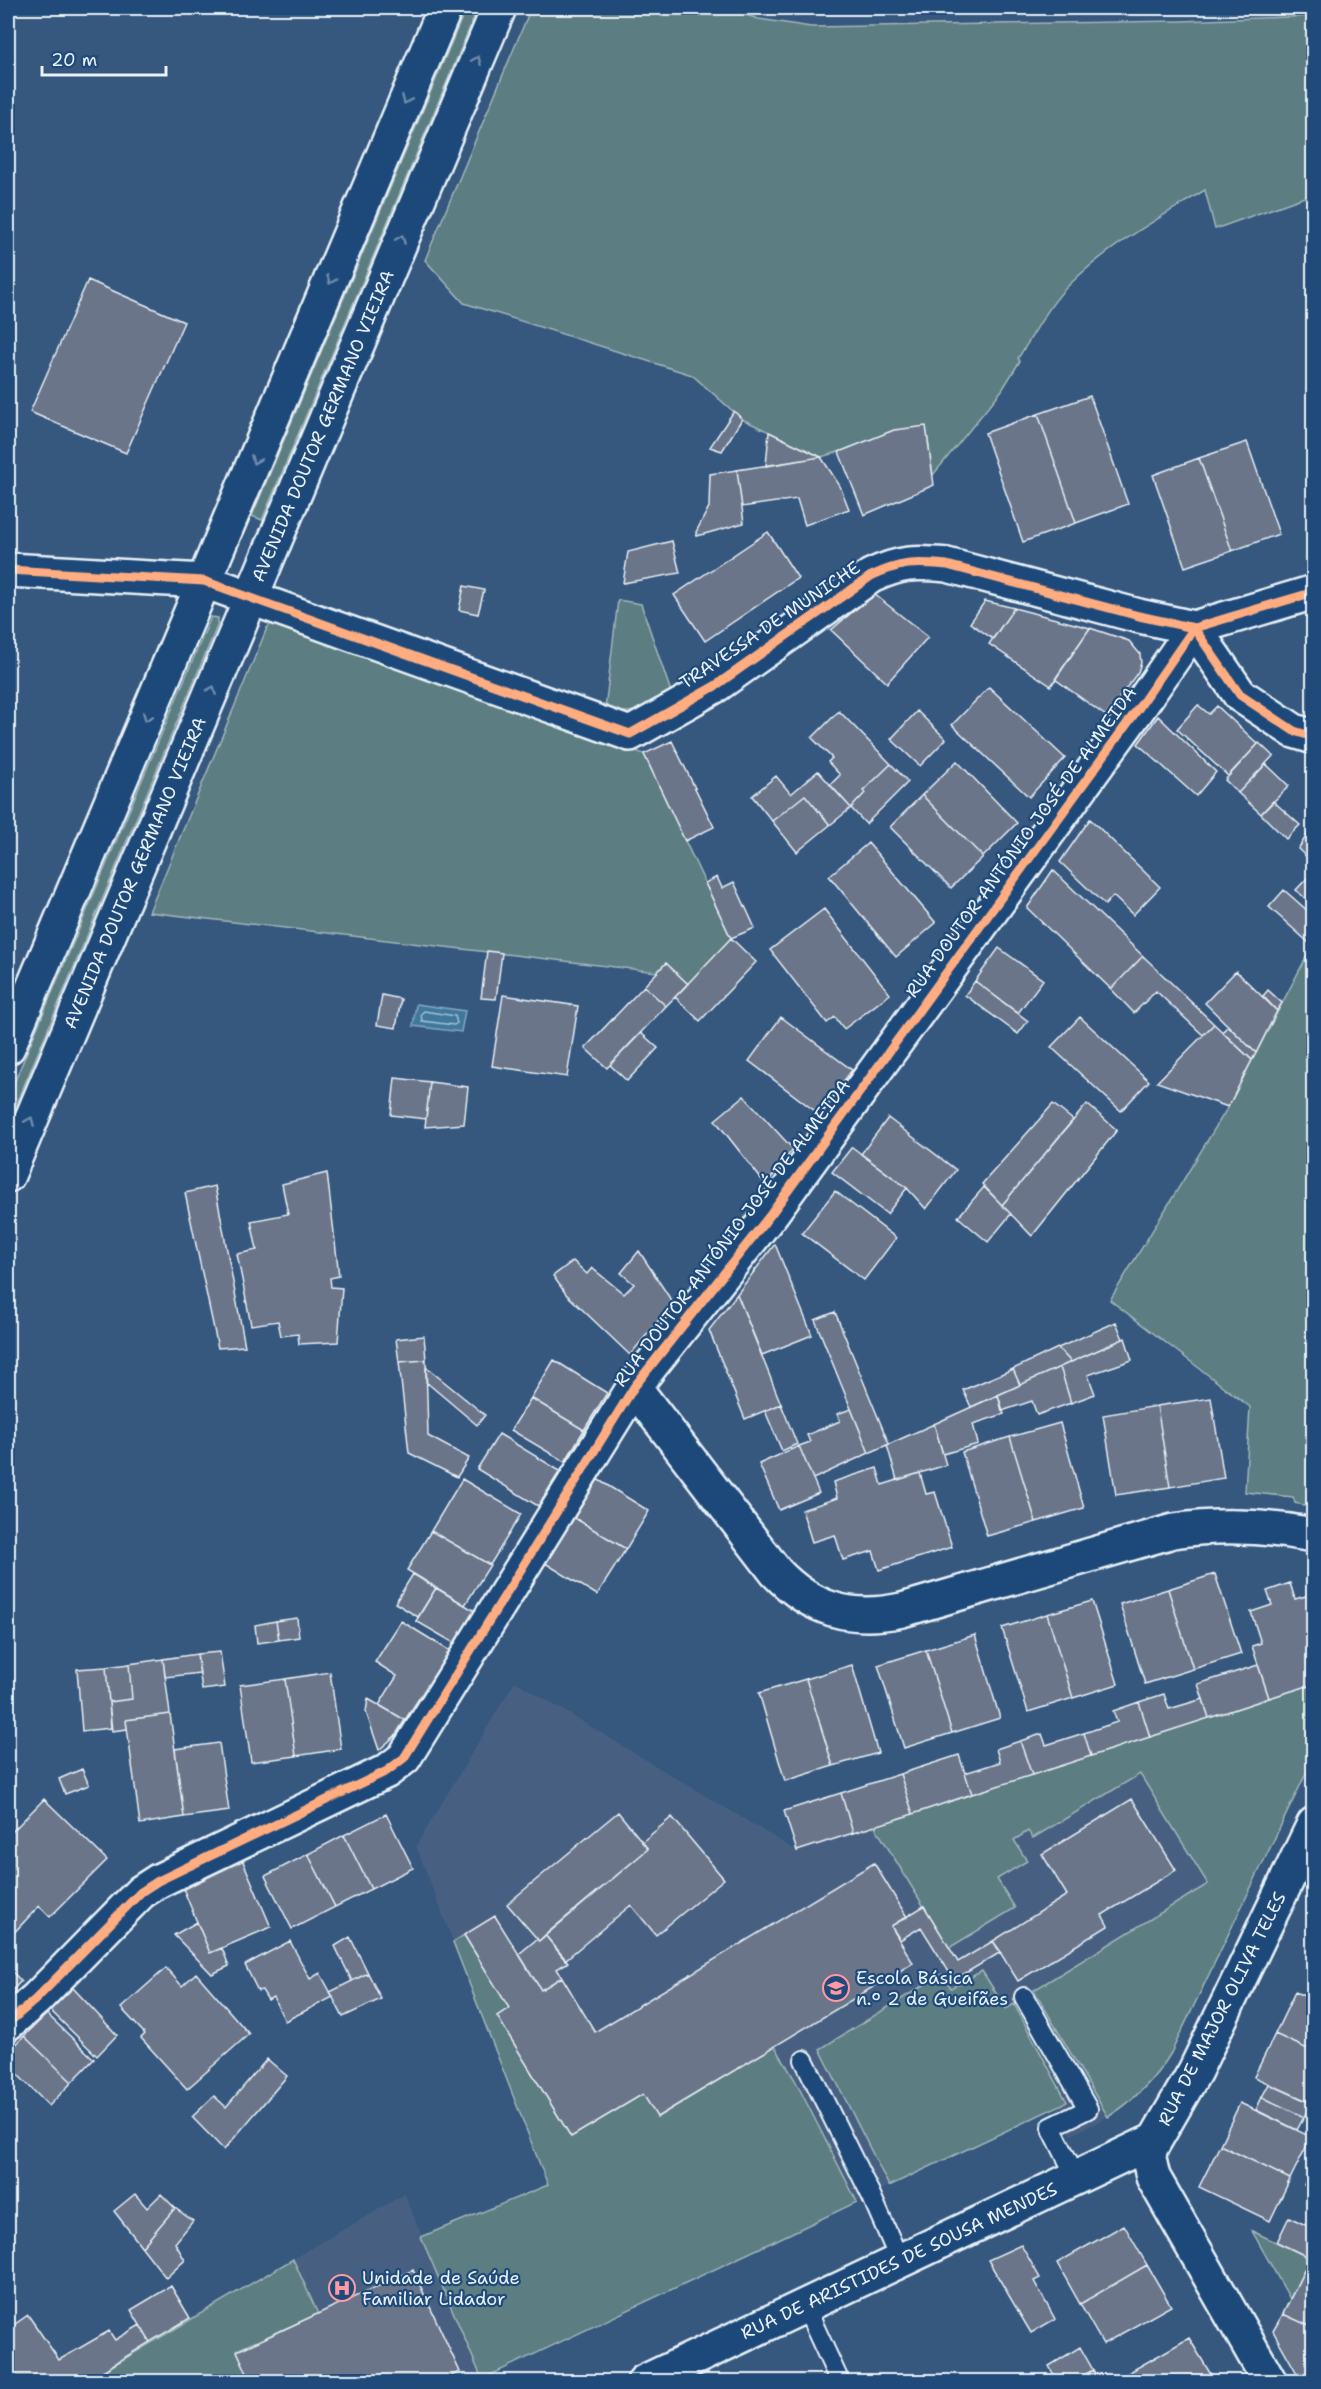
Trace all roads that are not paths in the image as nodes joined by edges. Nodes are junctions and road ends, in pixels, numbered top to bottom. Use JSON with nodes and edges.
{"nodes":[{"id":1,"x":445,"y":8,"type":"edge"},
{"id":2,"x":499,"y":8,"type":"edge"},
{"id":3,"x":8,"y":570,"type":"edge"},
{"id":4,"x":204,"y":581,"type":"junction"},
{"id":5,"x":1314,"y":592,"type":"edge"},
{"id":6,"x":251,"y":597,"type":"junction"},
{"id":7,"x":1194,"y":628,"type":"junction"},
{"id":8,"x":1314,"y":737,"type":"edge"},
{"id":9,"x":8,"y":1047,"type":"edge"},
{"id":10,"x":8,"y":1175,"type":"edge"},
{"id":11,"x":634,"y":1386,"type":"junction"},
{"id":12,"x":1314,"y":1535,"type":"edge"},
{"id":13,"x":1314,"y":1824,"type":"edge"},
{"id":14,"x":1024,"y":1997,"type":"dead end"},
{"id":15,"x":8,"y":2023,"type":"edge"},
{"id":16,"x":804,"y":2060,"type":"dead end"},
{"id":17,"x":1153,"y":2141,"type":"junction"},
{"id":18,"x":1076,"y":2177,"type":"junction"},
{"id":19,"x":900,"y":2261,"type":"junction"},
{"id":20,"x":805,"y":2306,"type":"junction"},
{"id":21,"x":644,"y":2382,"type":"edge"},
{"id":22,"x":840,"y":2382,"type":"edge"},
{"id":23,"x":1270,"y":2382,"type":"edge"}],
"edges":[{"from":1,"to":4,"type":"street","one_way":true},
{"from":6,"to":2,"type":"street","name":"AVENIDA DOUTOR GERMANO VIEIRA","one_way":true},
{"from":3,"to":4,"type":"street","name":"TRAVESSA DE MUNICHE"},
{"from":4,"to":6,"type":"street","name":"TRAVESSA DE MUNICHE"},
{"from":4,"to":9,"type":"street","one_way":true},
{"from":5,"to":7,"type":"street"},
{"from":6,"to":7,"type":"street","name":"TRAVESSA DE MUNICHE"},
{"from":10,"to":6,"type":"street","name":"AVENIDA DOUTOR GERMANO VIEIRA","one_way":true},
{"from":7,"to":8,"type":"street"},
{"from":7,"to":11,"type":"street","name":"RUA DOUTOR ANTÓNIO JOSÉ DE ALMEIDA"},
{"from":11,"to":12,"type":"street"},
{"from":11,"to":15,"type":"street","name":"RUA DOUTOR ANTÓNIO JOSÉ DE ALMEIDA"},
{"from":13,"to":17,"type":"street","name":"RUA DE MAJOR OLIVA TELES"},
{"from":14,"to":18,"type":"lane"},
{"from":16,"to":19,"type":"lane"},
{"from":17,"to":18,"type":"street","name":"RUA DE ARISTIDES DE SOUSA MENDES"},
{"from":17,"to":23,"type":"street","name":"RUA DE MAJOR OLIVA TELES"},
{"from":18,"to":19,"type":"street","name":"RUA DE ARISTIDES DE SOUSA MENDES"},
{"from":19,"to":20,"type":"street","name":"RUA DE ARISTIDES DE SOUSA MENDES"},
{"from":20,"to":21,"type":"street","name":"RUA DE ARISTIDES DE SOUSA MENDES"},
{"from":20,"to":22,"type":"lane"}]}
